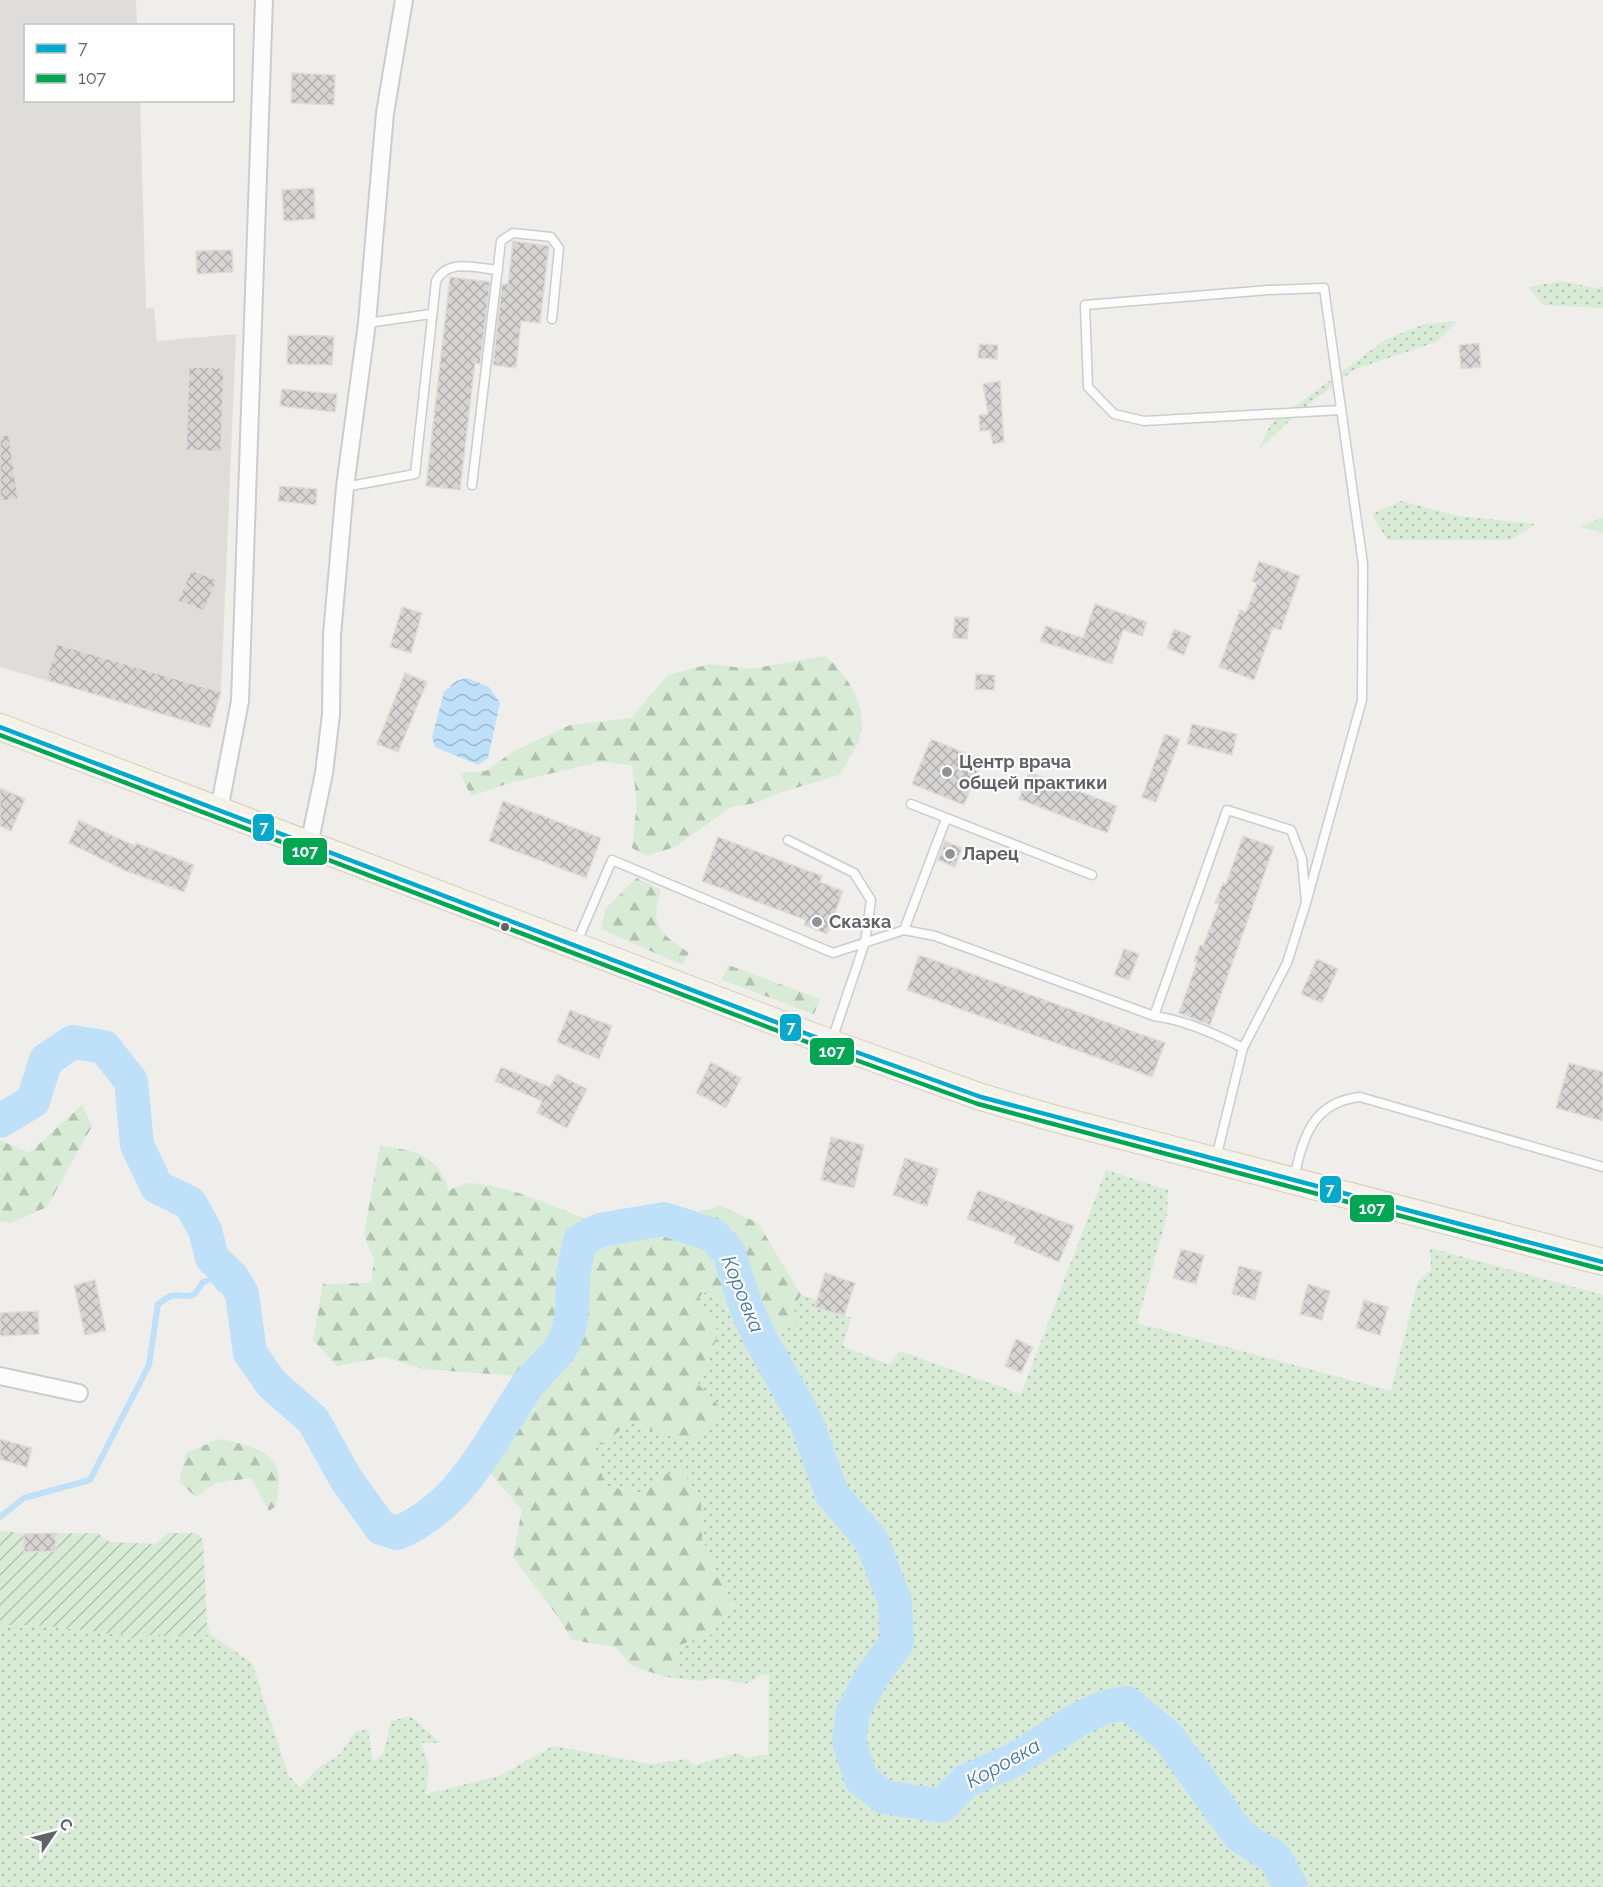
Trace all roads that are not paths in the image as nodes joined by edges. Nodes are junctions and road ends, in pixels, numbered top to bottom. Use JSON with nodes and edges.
{"nodes":[{"id":1,"x":264,"y":0,"type":"edge"},
{"id":2,"x":404,"y":0,"type":"edge"},
{"id":3,"x":498,"y":270,"type":"junction"},
{"id":4,"x":431,"y":314,"type":"junction"},
{"id":5,"x":552,"y":319,"type":"dead end"},
{"id":6,"x":368,"y":323,"type":"junction"},
{"id":7,"x":1341,"y":410,"type":"junction"},
{"id":8,"x":472,"y":485,"type":"dead end"},
{"id":9,"x":345,"y":487,"type":"junction"},
{"id":10,"x":0,"y":728,"type":"edge"},
{"id":11,"x":911,"y":804,"type":"dead end"},
{"id":12,"x":219,"y":810,"type":"junction"},
{"id":13,"x":946,"y":819,"type":"junction"},
{"id":14,"x":788,"y":840,"type":"dead end"},
{"id":15,"x":309,"y":844,"type":"junction"},
{"id":16,"x":1092,"y":875,"type":"dead end"},
{"id":17,"x":1306,"y":903,"type":"junction"},
{"id":18,"x":904,"y":930,"type":"junction"},
{"id":19,"x":866,"y":942,"type":"junction"},
{"id":20,"x":575,"y":946,"type":"junction"},
{"id":21,"x":1154,"y":1016,"type":"junction"},
{"id":22,"x":831,"y":1043,"type":"junction"},
{"id":23,"x":1243,"y":1048,"type":"junction"},
{"id":24,"x":1215,"y":1161,"type":"junction"},
{"id":25,"x":1603,"y":1167,"type":"edge"},
{"id":26,"x":1293,"y":1182,"type":"junction"},
{"id":27,"x":1603,"y":1262,"type":"edge"},
{"id":28,"x":0,"y":1376,"type":"edge"},
{"id":29,"x":79,"y":1393,"type":"dead end"}],
"edges":[{"from":1,"to":12,"type":"street"},
{"from":2,"to":6,"type":"street"},
{"from":3,"to":4,"type":"lane"},
{"from":3,"to":5,"type":"lane"},
{"from":3,"to":8,"type":"lane"},
{"from":4,"to":6,"type":"lane"},
{"from":4,"to":9,"type":"lane"},
{"from":6,"to":9,"type":"street"},
{"from":7,"to":7,"type":"lane"},
{"from":7,"to":17,"type":"lane"},
{"from":9,"to":15,"type":"street"},
{"from":10,"to":12,"type":"main road"},
{"from":11,"to":13,"type":"lane"},
{"from":12,"to":15,"type":"main road"},
{"from":13,"to":16,"type":"lane"},
{"from":13,"to":18,"type":"lane"},
{"from":14,"to":19,"type":"lane"},
{"from":15,"to":20,"type":"main road"},
{"from":17,"to":21,"type":"lane"},
{"from":17,"to":23,"type":"lane"},
{"from":18,"to":19,"type":"lane"},
{"from":18,"to":21,"type":"lane"},
{"from":19,"to":20,"type":"lane"},
{"from":19,"to":22,"type":"lane"},
{"from":20,"to":22,"type":"main road"},
{"from":21,"to":23,"type":"lane"},
{"from":22,"to":24,"type":"main road"},
{"from":23,"to":24,"type":"lane"},
{"from":24,"to":26,"type":"main road"},
{"from":25,"to":26,"type":"lane"},
{"from":26,"to":27,"type":"main road"},
{"from":28,"to":29,"type":"street"}]}
